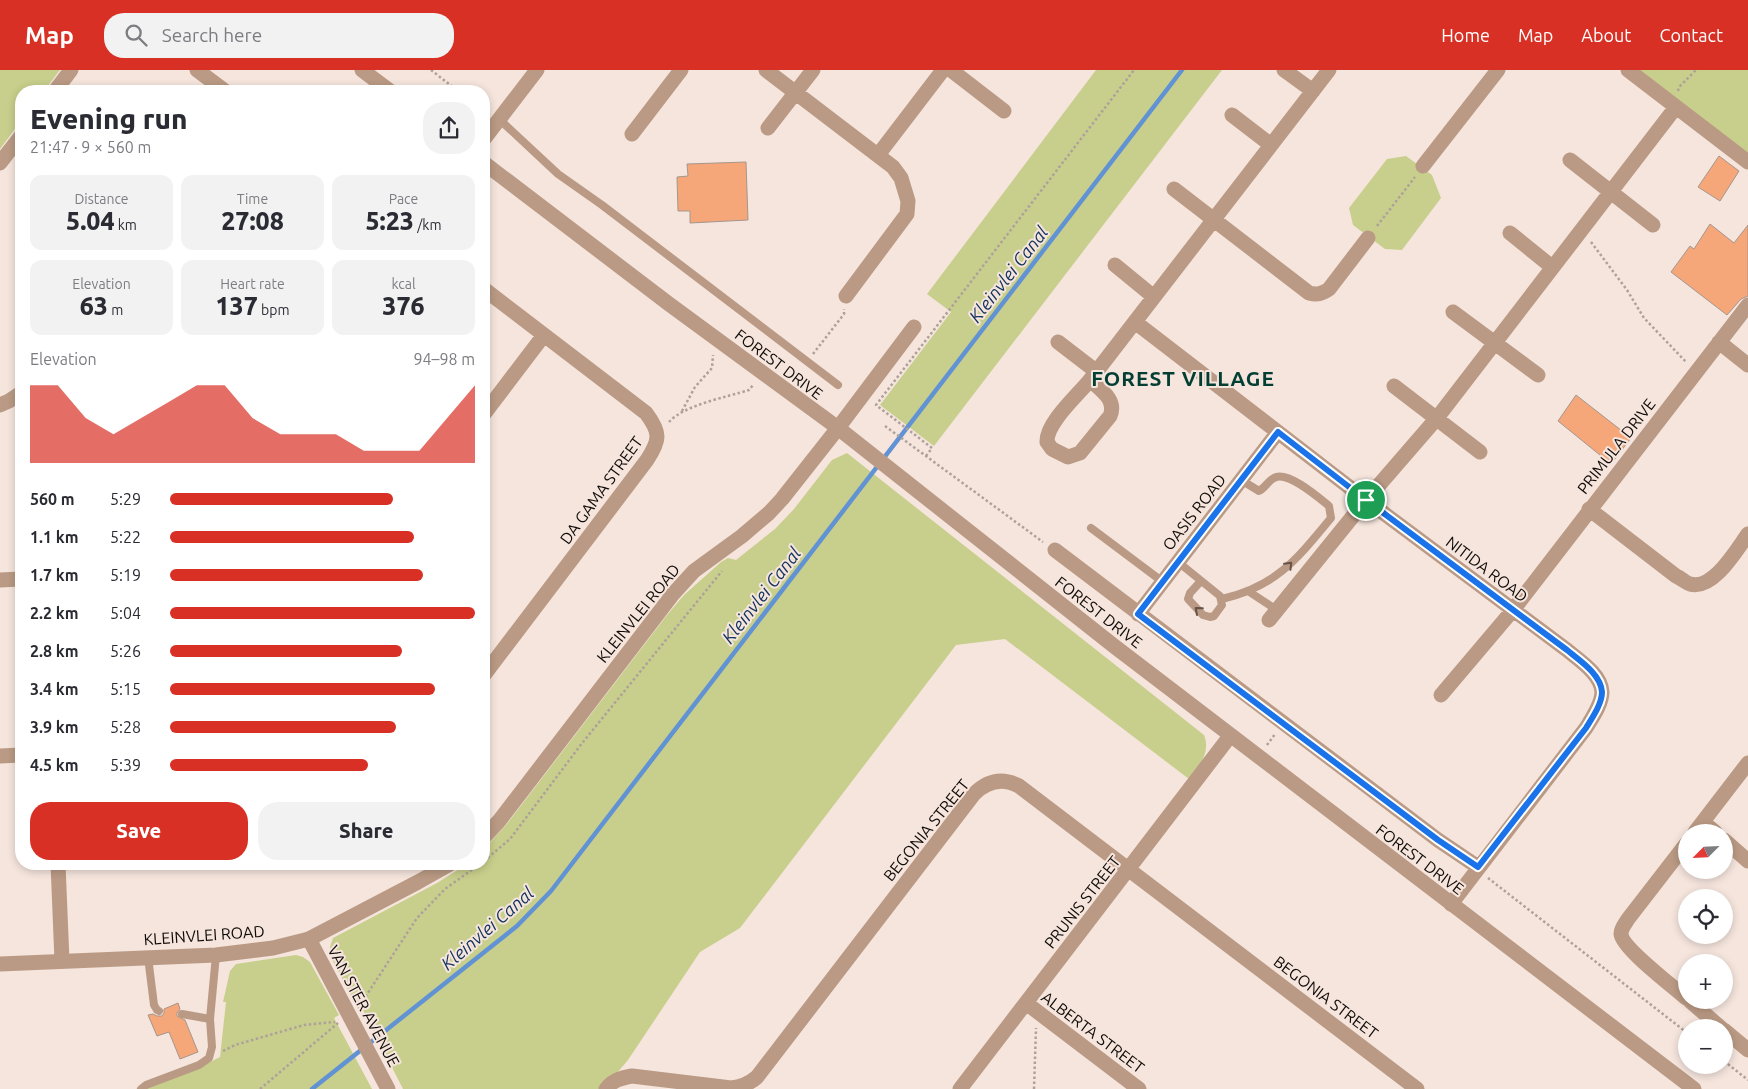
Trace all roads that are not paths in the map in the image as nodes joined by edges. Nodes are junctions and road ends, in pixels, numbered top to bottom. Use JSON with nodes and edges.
{"nodes":[{"id":1,"x":71,"y":70,"type":"edge"},
{"id":2,"x":196,"y":70,"type":"edge"},
{"id":3,"x":362,"y":70,"type":"edge"},
{"id":4,"x":537,"y":70,"type":"edge"},
{"id":5,"x":681,"y":70,"type":"edge"},
{"id":6,"x":766,"y":70,"type":"edge"},
{"id":7,"x":814,"y":70,"type":"edge"},
{"id":8,"x":943,"y":70,"type":"edge"},
{"id":9,"x":951,"y":70,"type":"edge"},
{"id":10,"x":1284,"y":70,"type":"edge"},
{"id":11,"x":1329,"y":70,"type":"edge"},
{"id":12,"x":1498,"y":70,"type":"edge"},
{"id":13,"x":1628,"y":70,"type":"edge"},
{"id":14,"x":60,"y":85,"type":"edge"},
{"id":15,"x":217,"y":85,"type":"edge"},
{"id":16,"x":382,"y":85,"type":"edge"},
{"id":17,"x":1313,"y":91,"type":"junction"},
{"id":18,"x":796,"y":93,"type":"junction"},
{"id":19,"x":1676,"y":107,"type":"junction"},
{"id":20,"x":1004,"y":111,"type":"dead end"},
{"id":21,"x":1232,"y":115,"type":"dead end"},
{"id":22,"x":499,"y":119,"type":"junction"},
{"id":23,"x":768,"y":128,"type":"dead end"},
{"id":24,"x":490,"y":132,"type":"edge"},
{"id":25,"x":632,"y":134,"type":"dead end"},
{"id":26,"x":15,"y":144,"type":"edge"},
{"id":27,"x":1271,"y":146,"type":"junction"},
{"id":28,"x":878,"y":155,"type":"junction"},
{"id":29,"x":1570,"y":160,"type":"dead end"},
{"id":30,"x":1748,"y":162,"type":"edge"},
{"id":31,"x":0,"y":164,"type":"edge"},
{"id":32,"x":1424,"y":166,"type":"road end"},
{"id":33,"x":490,"y":168,"type":"edge"},
{"id":34,"x":1174,"y":189,"type":"dead end"},
{"id":35,"x":1610,"y":192,"type":"junction"},
{"id":36,"x":1214,"y":220,"type":"junction"},
{"id":37,"x":1653,"y":225,"type":"dead end"},
{"id":38,"x":1510,"y":234,"type":"dead end"},
{"id":39,"x":1368,"y":238,"type":"road end"},
{"id":40,"x":1115,"y":265,"type":"dead end"},
{"id":41,"x":1552,"y":267,"type":"junction"},
{"id":42,"x":490,"y":294,"type":"edge"},
{"id":43,"x":846,"y":296,"type":"road end"},
{"id":44,"x":1154,"y":297,"type":"junction"},
{"id":45,"x":1748,"y":305,"type":"edge"},
{"id":46,"x":1453,"y":312,"type":"dead end"},
{"id":47,"x":1135,"y":322,"type":"junction"},
{"id":48,"x":914,"y":327,"type":"dead end"},
{"id":49,"x":544,"y":335,"type":"junction"},
{"id":50,"x":1058,"y":342,"type":"dead end"},
{"id":51,"x":1494,"y":342,"type":"junction"},
{"id":52,"x":1719,"y":342,"type":"junction"},
{"id":53,"x":1748,"y":365,"type":"edge"},
{"id":54,"x":1538,"y":375,"type":"dead end"},
{"id":55,"x":1093,"y":376,"type":"junction"},
{"id":56,"x":838,"y":385,"type":"dead end"},
{"id":57,"x":1394,"y":386,"type":"dead end"},
{"id":58,"x":15,"y":397,"type":"edge"},
{"id":59,"x":0,"y":405,"type":"edge"},
{"id":60,"x":490,"y":406,"type":"edge"},
{"id":61,"x":1437,"y":418,"type":"junction"},
{"id":62,"x":838,"y":428,"type":"junction"},
{"id":63,"x":1278,"y":432,"type":"junction"},
{"id":64,"x":1480,"y":452,"type":"dead end"},
{"id":65,"x":1241,"y":480,"type":"junction"},
{"id":66,"x":1366,"y":500,"type":"junction"},
{"id":67,"x":1589,"y":509,"type":"junction"},
{"id":68,"x":1091,"y":528,"type":"dead end"},
{"id":69,"x":1748,"y":534,"type":"edge"},
{"id":70,"x":1055,"y":550,"type":"road end"},
{"id":71,"x":1178,"y":562,"type":"junction"},
{"id":72,"x":15,"y":579,"type":"edge"},
{"id":73,"x":0,"y":580,"type":"edge"},
{"id":74,"x":1201,"y":581,"type":"junction"},
{"id":75,"x":1163,"y":582,"type":"junction"},
{"id":76,"x":1248,"y":591,"type":"junction"},
{"id":77,"x":1222,"y":599,"type":"junction"},
{"id":78,"x":1513,"y":610,"type":"junction"},
{"id":79,"x":1138,"y":614,"type":"junction"},
{"id":80,"x":1273,"y":615,"type":"joint"},
{"id":81,"x":490,"y":667,"type":"edge"},
{"id":82,"x":1441,"y":695,"type":"dead end"},
{"id":83,"x":1230,"y":736,"type":"junction"},
{"id":84,"x":15,"y":755,"type":"edge"},
{"id":85,"x":0,"y":756,"type":"edge"},
{"id":86,"x":1748,"y":763,"type":"edge"},
{"id":87,"x":1701,"y":824,"type":"edge"},
{"id":88,"x":490,"y":831,"type":"edge"},
{"id":89,"x":1733,"y":848,"type":"edge"},
{"id":90,"x":1678,"y":854,"type":"edge"},
{"id":91,"x":1748,"y":861,"type":"edge"},
{"id":92,"x":1129,"y":869,"type":"junction"},
{"id":93,"x":58,"y":870,"type":"edge"},
{"id":94,"x":439,"y":870,"type":"edge"},
{"id":95,"x":1481,"y":871,"type":"junction"},
{"id":96,"x":1451,"y":904,"type":"junction"},
{"id":97,"x":309,"y":939,"type":"junction"},
{"id":98,"x":216,"y":955,"type":"junction"},
{"id":99,"x":148,"y":957,"type":"junction"},
{"id":100,"x":62,"y":961,"type":"junction"},
{"id":101,"x":0,"y":964,"type":"edge"},
{"id":102,"x":1678,"y":990,"type":"edge"},
{"id":103,"x":1026,"y":1003,"type":"junction"},
{"id":104,"x":1699,"y":1009,"type":"edge"},
{"id":105,"x":159,"y":1011,"type":"dead end"},
{"id":106,"x":182,"y":1014,"type":"dead end"},
{"id":107,"x":210,"y":1018,"type":"junction"},
{"id":108,"x":1711,"y":1019,"type":"edge"},
{"id":109,"x":1733,"y":1038,"type":"edge"},
{"id":110,"x":1748,"y":1050,"type":"edge"},
{"id":111,"x":141,"y":1089,"type":"edge"},
{"id":112,"x":388,"y":1089,"type":"edge"},
{"id":113,"x":606,"y":1089,"type":"edge"},
{"id":114,"x":960,"y":1089,"type":"edge"},
{"id":115,"x":1138,"y":1089,"type":"edge"},
{"id":116,"x":1417,"y":1089,"type":"edge"},
{"id":117,"x":1694,"y":1089,"type":"edge"}],
"edges":[{"from":1,"to":14,"type":"street"},
{"from":2,"to":15,"type":"street"},
{"from":3,"to":16,"type":"street"},
{"from":4,"to":22,"type":"street"},
{"from":5,"to":25,"type":"street"},
{"from":6,"to":18,"type":"street"},
{"from":7,"to":18,"type":"street"},
{"from":8,"to":28,"type":"street"},
{"from":9,"to":20,"type":"street"},
{"from":10,"to":17,"type":"street"},
{"from":11,"to":17,"type":"street"},
{"from":12,"to":32,"type":"street"},
{"from":13,"to":19,"type":"street"},
{"from":17,"to":27,"type":"street"},
{"from":18,"to":23,"type":"street"},
{"from":18,"to":28,"type":"street"},
{"from":19,"to":30,"type":"street"},
{"from":19,"to":35,"type":"street"},
{"from":21,"to":27,"type":"street"},
{"from":22,"to":24,"type":"street"},
{"from":22,"to":56,"type":"lane","name":"FOREST DRIVE"},
{"from":26,"to":31,"type":"street"},
{"from":27,"to":36,"type":"street"},
{"from":28,"to":43,"type":"street"},
{"from":29,"to":35,"type":"street"},
{"from":33,"to":62,"type":"street","name":"FOREST DRIVE"},
{"from":34,"to":36,"type":"street"},
{"from":35,"to":37,"type":"street"},
{"from":35,"to":41,"type":"street"},
{"from":36,"to":39,"type":"street"},
{"from":36,"to":44,"type":"street"},
{"from":38,"to":41,"type":"street"},
{"from":40,"to":44,"type":"street"},
{"from":41,"to":51,"type":"street"},
{"from":42,"to":49,"type":"street","name":"DA GAMA STREET"},
{"from":44,"to":47,"type":"street"},
{"from":45,"to":52,"type":"street","name":"PRIMULA DRIVE"},
{"from":46,"to":51,"type":"street"},
{"from":47,"to":55,"type":"street"},
{"from":47,"to":63,"type":"street","name":"NITIDA ROAD"},
{"from":48,"to":62,"type":"street","name":"KLEINVLEI ROAD"},
{"from":49,"to":60,"type":"street"},
{"from":49,"to":81,"type":"street","name":"DA GAMA STREET"},
{"from":50,"to":55,"type":"street"},
{"from":51,"to":54,"type":"street"},
{"from":51,"to":61,"type":"street"},
{"from":52,"to":53,"type":"street"},
{"from":52,"to":67,"type":"street","name":"PRIMULA DRIVE"},
{"from":55,"to":55,"type":"street"},
{"from":57,"to":61,"type":"street"},
{"from":58,"to":59,"type":"street"},
{"from":61,"to":64,"type":"street"},
{"from":61,"to":66,"type":"street"},
{"from":62,"to":83,"type":"street","name":"FOREST DRIVE"},
{"from":62,"to":88,"type":"street","name":"KLEINVLEI ROAD"},
{"from":63,"to":65,"type":"street","name":"OASIS ROAD"},
{"from":63,"to":66,"type":"street","name":"NITIDA ROAD"},
{"from":65,"to":71,"type":"street","name":"OASIS ROAD"},
{"from":76,"to":65,"type":"lane","one_way":true},
{"from":66,"to":78,"type":"street","name":"NITIDA ROAD"},
{"from":66,"to":80,"type":"street"},
{"from":67,"to":69,"type":"street"},
{"from":67,"to":78,"type":"street","name":"PRIMULA DRIVE"},
{"from":68,"to":75,"type":"lane"},
{"from":70,"to":79,"type":"street","name":"FOREST DRIVE"},
{"from":71,"to":74,"type":"lane"},
{"from":71,"to":75,"type":"street","name":"OASIS ROAD"},
{"from":72,"to":73,"type":"street"},
{"from":74,"to":77,"type":"lane"},
{"from":77,"to":74,"type":"lane","one_way":true},
{"from":75,"to":79,"type":"street","name":"OASIS ROAD"},
{"from":76,"to":77,"type":"lane"},
{"from":76,"to":80,"type":"lane"},
{"from":78,"to":82,"type":"street","name":"PRIMULA DRIVE"},
{"from":78,"to":95,"type":"street","name":"NITIDA ROAD"},
{"from":79,"to":95,"type":"street","name":"FOREST DRIVE"},
{"from":83,"to":92,"type":"street","name":"PRUNIS STREET"},
{"from":83,"to":96,"type":"street","name":"FOREST DRIVE"},
{"from":84,"to":85,"type":"street"},
{"from":86,"to":87,"type":"street"},
{"from":89,"to":91,"type":"street"},
{"from":90,"to":102,"type":"street"},
{"from":92,"to":103,"type":"street","name":"PRUNIS STREET"},
{"from":92,"to":113,"type":"street","name":"BEGONIA STREET"},
{"from":92,"to":116,"type":"street","name":"BEGONIA STREET"},
{"from":93,"to":100,"type":"street"},
{"from":94,"to":97,"type":"street","name":"KLEINVLEI ROAD"},
{"from":95,"to":96,"type":"street","name":"NITIDA ROAD"},
{"from":96,"to":117,"type":"street","name":"FOREST DRIVE"},
{"from":97,"to":98,"type":"street","name":"KLEINVLEI ROAD"},
{"from":97,"to":112,"type":"street","name":"VAN STER AVENUE"},
{"from":98,"to":99,"type":"street","name":"KLEINVLEI ROAD"},
{"from":98,"to":107,"type":"lane"},
{"from":99,"to":100,"type":"street","name":"KLEINVLEI ROAD"},
{"from":99,"to":105,"type":"lane"},
{"from":100,"to":101,"type":"street","name":"KLEINVLEI ROAD"},
{"from":103,"to":114,"type":"street","name":"PRUNIS STREET"},
{"from":103,"to":115,"type":"street","name":"ALBERTA STREET"},
{"from":104,"to":108,"type":"street"},
{"from":106,"to":107,"type":"lane"},
{"from":107,"to":111,"type":"lane"},
{"from":109,"to":110,"type":"street"}]}
